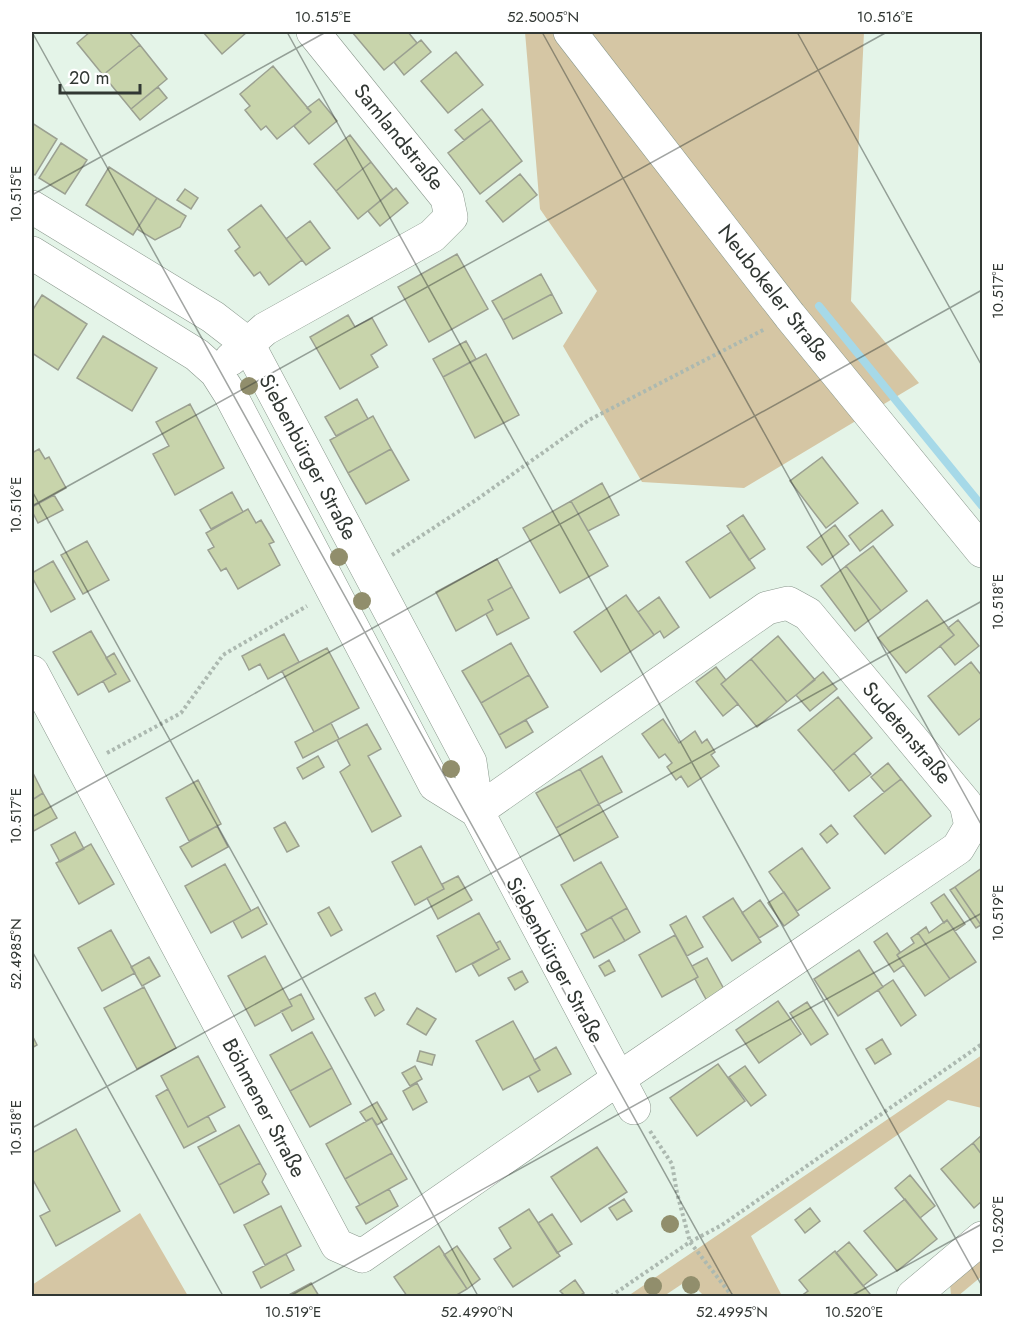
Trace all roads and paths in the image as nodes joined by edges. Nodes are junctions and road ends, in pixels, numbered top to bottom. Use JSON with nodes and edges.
{"nodes":[{"id":1,"x":313,"y":32,"type":"edge"},
{"id":2,"x":570,"y":32,"type":"edge"},
{"id":3,"x":40,"y":212,"type":"edge"},
{"id":4,"x":32,"y":245,"type":"edge"},
{"id":5,"x":32,"y":253,"type":"edge"},
{"id":6,"x":790,"y":316,"type":"junction"},
{"id":7,"x":256,"y":337,"type":"junction"},
{"id":8,"x":216,"y":372,"type":"junction"},
{"id":9,"x":982,"y":551,"type":"edge"},
{"id":10,"x":369,"y":570,"type":"junction"},
{"id":11,"x":333,"y":591,"type":"junction"},
{"id":12,"x":32,"y":672,"type":"edge"},
{"id":13,"x":82,"y":766,"type":"junction"},
{"id":14,"x":477,"y":811,"type":"junction"},
{"id":15,"x":982,"y":1044,"type":"edge"},
{"id":16,"x":618,"y":1079,"type":"junction"},
{"id":17,"x":634,"y":1108,"type":"joint"},
{"id":18,"x":982,"y":1238,"type":"edge"},
{"id":19,"x":690,"y":1242,"type":"junction"},
{"id":20,"x":611,"y":1296,"type":"edge"},
{"id":21,"x":732,"y":1296,"type":"edge"},
{"id":22,"x":913,"y":1296,"type":"edge"}],
"edges":[{"from":1,"to":7,"type":"street","name":"Samlandstraße"},
{"from":2,"to":6,"type":"street","name":"Neubokeler Straße"},
{"from":3,"to":4,"type":"street","name":"Siebenbürger Straße"},
{"from":3,"to":7,"type":"street","name":"Siebenbürger Straße"},
{"from":5,"to":8,"type":"street","name":"Siebenbürger Straße"},
{"from":6,"to":9,"type":"street","name":"Neubokeler Straße"},
{"from":6,"to":10,"type":"path"},
{"from":7,"to":8,"type":"street"},
{"from":7,"to":10,"type":"street","name":"Siebenbürger Straße"},
{"from":8,"to":11,"type":"street","name":"Siebenbürger Straße"},
{"from":10,"to":11,"type":"street"},
{"from":10,"to":14,"type":"street","name":"Siebenbürger Straße"},
{"from":11,"to":13,"type":"path"},
{"from":11,"to":14,"type":"street","name":"Siebenbürger Straße"},
{"from":12,"to":13,"type":"street","name":"Böhmener Straße"},
{"from":13,"to":16,"type":"street","name":"Böhmener Straße"},
{"from":14,"to":16,"type":"street","name":"Siebenbürger Straße"},
{"from":14,"to":16,"type":"street","name":"Sudetenstraße"},
{"from":15,"to":19,"type":"path"},
{"from":16,"to":17,"type":"street","name":"Siebenbürger Straße"},
{"from":17,"to":19,"type":"path"},
{"from":18,"to":22,"type":"street"},
{"from":19,"to":20,"type":"path"},
{"from":19,"to":21,"type":"path"}]}
